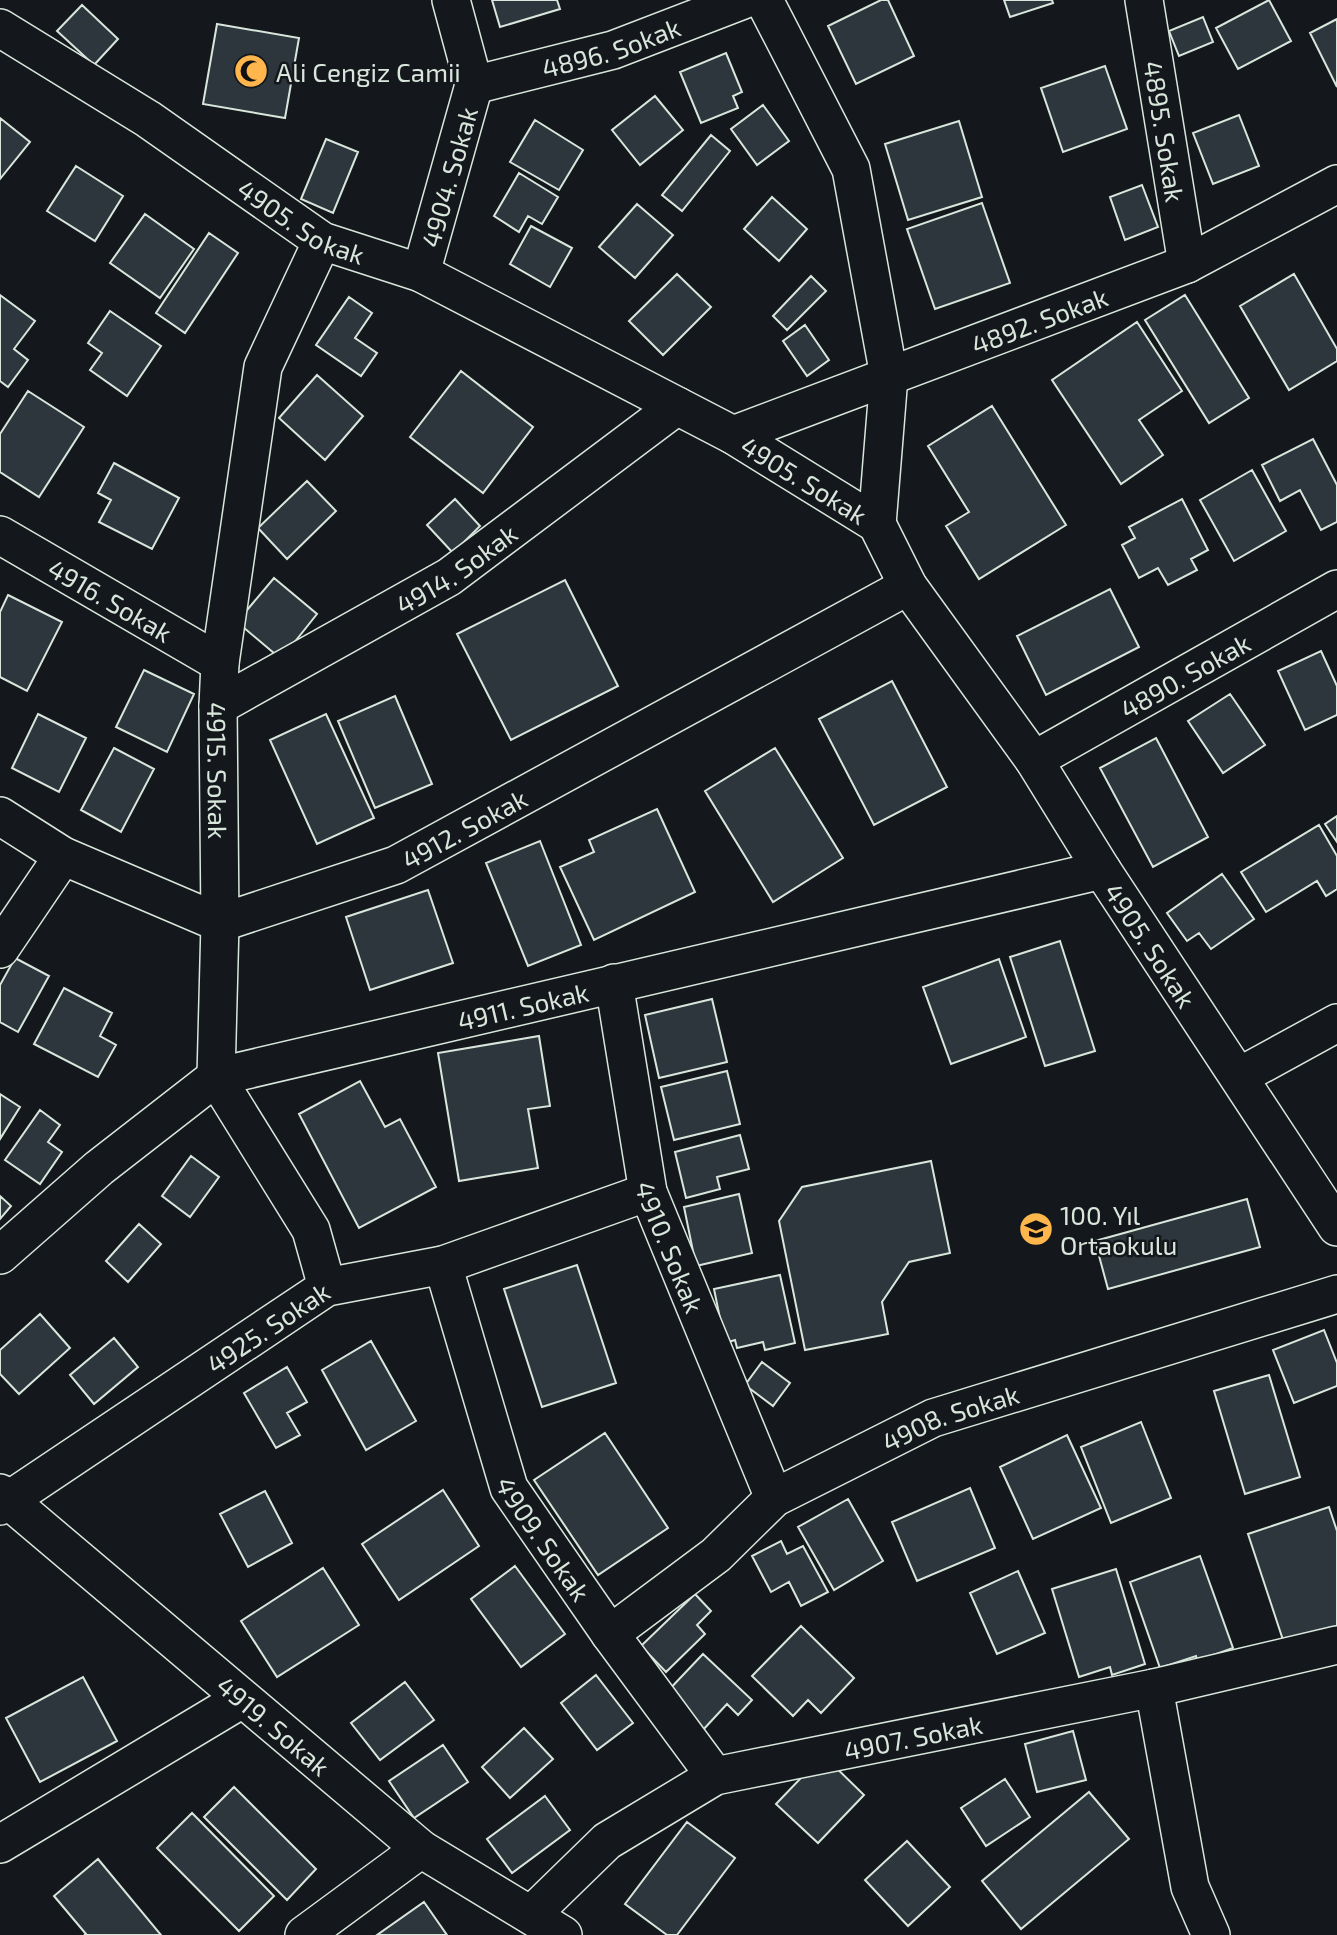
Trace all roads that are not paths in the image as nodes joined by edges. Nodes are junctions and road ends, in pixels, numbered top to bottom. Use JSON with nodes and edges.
{"nodes":[{"id":1,"x":451,"y":0,"type":"edge"},
{"id":2,"x":743,"y":0,"type":"edge"},
{"id":3,"x":764,"y":0,"type":"edge"},
{"id":4,"x":1144,"y":0,"type":"edge"},
{"id":5,"x":0,"y":28,"type":"edge"},
{"id":6,"x":474,"y":85,"type":"junction"},
{"id":7,"x":1337,"y":184,"type":"edge"},
{"id":8,"x":322,"y":241,"type":"junction"},
{"id":9,"x":1187,"y":264,"type":"junction"},
{"id":10,"x":421,"y":273,"type":"junction"},
{"id":11,"x":889,"y":376,"type":"junction"},
{"id":12,"x":677,"y":406,"type":"junction"},
{"id":13,"x":733,"y":435,"type":"junction"},
{"id":14,"x":877,"y":524,"type":"junction"},
{"id":15,"x":0,"y":535,"type":"edge"},
{"id":16,"x":908,"y":586,"type":"junction"},
{"id":17,"x":1337,"y":589,"type":"edge"},
{"id":18,"x":220,"y":663,"type":"junction"},
{"id":19,"x":218,"y":706,"type":"junction"},
{"id":20,"x":1034,"y":760,"type":"junction"},
{"id":21,"x":0,"y":816,"type":"edge"},
{"id":22,"x":63,"y":856,"type":"junction"},
{"id":23,"x":1102,"y":870,"type":"junction"},
{"id":24,"x":220,"y":923,"type":"junction"},
{"id":25,"x":0,"y":949,"type":"edge"},
{"id":26,"x":614,"y":983,"type":"junction"},
{"id":27,"x":1337,"y":1023,"type":"edge"},
{"id":28,"x":1240,"y":1076,"type":"junction"},
{"id":29,"x":216,"y":1077,"type":"junction"},
{"id":30,"x":648,"y":1192,"type":"junction"},
{"id":31,"x":1337,"y":1227,"type":"edge"},
{"id":32,"x":0,"y":1255,"type":"edge"},
{"id":33,"x":443,"y":1265,"type":"junction"},
{"id":34,"x":327,"y":1287,"type":"junction"},
{"id":35,"x":1337,"y":1294,"type":"edge"},
{"id":36,"x":774,"y":1498,"type":"junction"},
{"id":37,"x":3,"y":1500,"type":"edge"},
{"id":38,"x":610,"y":1634,"type":"junction"},
{"id":39,"x":1337,"y":1645,"type":"edge"},
{"id":40,"x":1154,"y":1688,"type":"junction"},
{"id":41,"x":242,"y":1699,"type":"junction"},
{"id":42,"x":715,"y":1776,"type":"junction"},
{"id":43,"x":0,"y":1844,"type":"edge"},
{"id":44,"x":421,"y":1849,"type":"junction"},
{"id":45,"x":531,"y":1915,"type":"junction"},
{"id":46,"x":304,"y":1935,"type":"edge"},
{"id":47,"x":563,"y":1935,"type":"edge"},
{"id":48,"x":1211,"y":1935,"type":"edge"}],
"edges":[{"from":1,"to":6,"type":"street","name":"4904. Sokak"},
{"from":2,"to":6,"type":"street","name":"4896. Sokak"},
{"from":3,"to":11,"type":"street"},
{"from":4,"to":9,"type":"street","name":"4895. Sokak"},
{"from":5,"to":8,"type":"street","name":"4905. Sokak"},
{"from":6,"to":10,"type":"street","name":"4904. Sokak"},
{"from":7,"to":9,"type":"street","name":"4892. Sokak"},
{"from":8,"to":10,"type":"street","name":"4905. Sokak"},
{"from":8,"to":18,"type":"street","name":"4915. Sokak"},
{"from":9,"to":11,"type":"street","name":"4892. Sokak"},
{"from":10,"to":12,"type":"street","name":"4905. Sokak"},
{"from":11,"to":13,"type":"street","name":"4892. Sokak"},
{"from":11,"to":14,"type":"street"},
{"from":12,"to":13,"type":"street","name":"4905. Sokak"},
{"from":12,"to":19,"type":"street","name":"4914. Sokak"},
{"from":13,"to":14,"type":"street","name":"4905. Sokak"},
{"from":14,"to":16,"type":"street","name":"4905. Sokak"},
{"from":15,"to":18,"type":"street","name":"4916. Sokak"},
{"from":16,"to":20,"type":"street","name":"4905. Sokak"},
{"from":16,"to":24,"type":"street","name":"4912. Sokak"},
{"from":17,"to":20,"type":"street","name":"4890. Sokak"},
{"from":18,"to":19,"type":"street","name":"4915. Sokak"},
{"from":19,"to":24,"type":"street","name":"4915. Sokak"},
{"from":20,"to":23,"type":"street","name":"4905. Sokak"},
{"from":21,"to":22,"type":"street"},
{"from":22,"to":24,"type":"street"},
{"from":22,"to":25,"type":"street"},
{"from":23,"to":26,"type":"street","name":"4911. Sokak"},
{"from":23,"to":28,"type":"street","name":"4905. Sokak"},
{"from":24,"to":29,"type":"street","name":"4915. Sokak"},
{"from":26,"to":29,"type":"street","name":"4911. Sokak"},
{"from":26,"to":30,"type":"street","name":"4910. Sokak"},
{"from":27,"to":28,"type":"street"},
{"from":28,"to":31,"type":"street","name":"4905. Sokak"},
{"from":29,"to":32,"type":"street","name":"4911. Sokak"},
{"from":29,"to":34,"type":"street"},
{"from":30,"to":33,"type":"street","name":"4925. Sokak"},
{"from":30,"to":36,"type":"street","name":"4910. Sokak"},
{"from":33,"to":34,"type":"street","name":"4925. Sokak"},
{"from":33,"to":38,"type":"street","name":"4909. Sokak"},
{"from":34,"to":37,"type":"street","name":"4925. Sokak"},
{"from":35,"to":36,"type":"street","name":"4908. Sokak"},
{"from":36,"to":38,"type":"street","name":"4908. Sokak"},
{"from":37,"to":41,"type":"street","name":"4919. Sokak"},
{"from":38,"to":42,"type":"street","name":"4909. Sokak"},
{"from":39,"to":40,"type":"street","name":"4907. Sokak"},
{"from":40,"to":42,"type":"street","name":"4907. Sokak"},
{"from":40,"to":48,"type":"street"},
{"from":41,"to":43,"type":"street"},
{"from":41,"to":44,"type":"street","name":"4919. Sokak"},
{"from":42,"to":45,"type":"street","name":"4907. Sokak"},
{"from":44,"to":45,"type":"street","name":"4919. Sokak"},
{"from":44,"to":46,"type":"street"},
{"from":45,"to":47,"type":"street","name":"4919. Sokak"}]}
